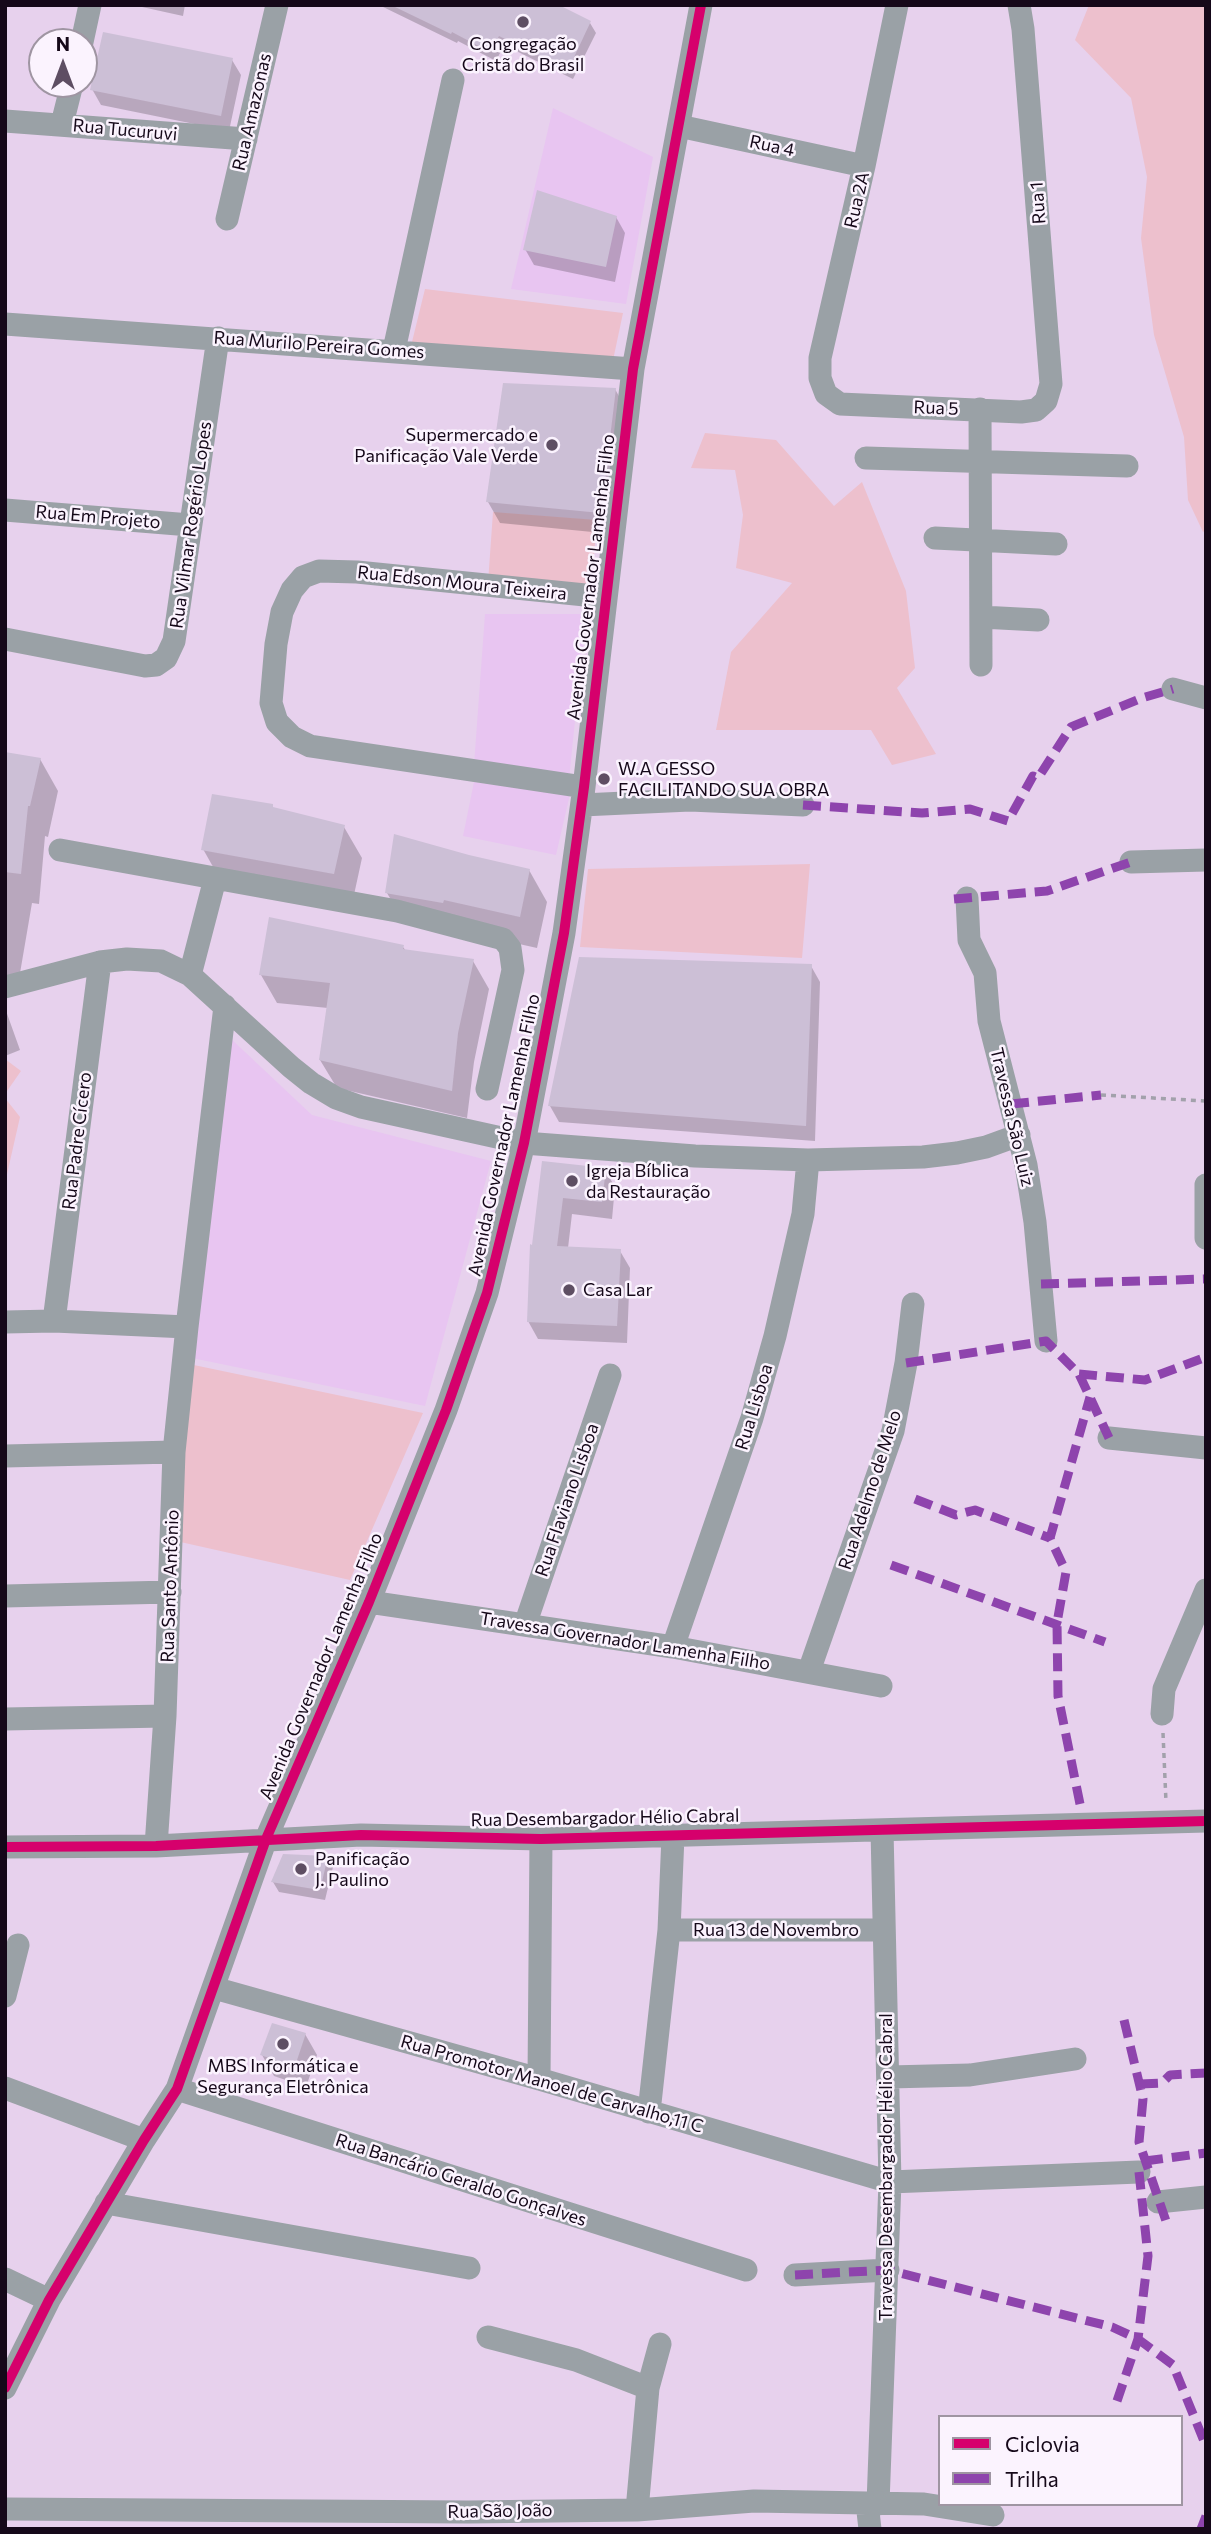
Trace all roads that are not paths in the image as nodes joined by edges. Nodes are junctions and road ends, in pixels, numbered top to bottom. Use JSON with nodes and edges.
{"nodes":[{"id":1,"x":90,"y":5,"type":"edge"},
{"id":2,"x":277,"y":5,"type":"edge"},
{"id":3,"x":701,"y":5,"type":"edge"},
{"id":4,"x":897,"y":5,"type":"edge"},
{"id":5,"x":1019,"y":5,"type":"edge"},
{"id":6,"x":85,"y":28,"type":"edge"},
{"id":7,"x":453,"y":80,"type":"dead end"},
{"id":8,"x":68,"y":98,"type":"edge"},
{"id":9,"x":5,"y":121,"type":"edge"},
{"id":10,"x":62,"y":124,"type":"junction"},
{"id":11,"x":679,"y":126,"type":"junction"},
{"id":12,"x":246,"y":139,"type":"junction"},
{"id":13,"x":864,"y":166,"type":"junction"},
{"id":14,"x":227,"y":219,"type":"dead end"},
{"id":15,"x":5,"y":324,"type":"edge"},
{"id":16,"x":218,"y":338,"type":"junction"},
{"id":17,"x":394,"y":350,"type":"junction"},
{"id":18,"x":633,"y":369,"type":"junction"},
{"id":19,"x":826,"y":394,"type":"joint"},
{"id":20,"x":1046,"y":401,"type":"joint"},
{"id":21,"x":980,"y":410,"type":"junction"},
{"id":22,"x":866,"y":458,"type":"dead end"},
{"id":23,"x":980,"y":462,"type":"junction"},
{"id":24,"x":1127,"y":466,"type":"dead end"},
{"id":25,"x":5,"y":510,"type":"edge"},
{"id":26,"x":190,"y":525,"type":"junction"},
{"id":27,"x":936,"y":538,"type":"dead end"},
{"id":28,"x":980,"y":541,"type":"junction"},
{"id":29,"x":1056,"y":544,"type":"dead end"},
{"id":30,"x":605,"y":597,"type":"junction"},
{"id":31,"x":981,"y":617,"type":"junction"},
{"id":32,"x":1038,"y":620,"type":"dead end"},
{"id":33,"x":5,"y":639,"type":"edge"},
{"id":34,"x":981,"y":665,"type":"dead end"},
{"id":35,"x":1173,"y":689,"type":"dead end"},
{"id":36,"x":1206,"y":698,"type":"edge"},
{"id":37,"x":583,"y":796,"type":"junction"},
{"id":38,"x":803,"y":806,"type":"dead end"},
{"id":39,"x":60,"y":850,"type":"dead end"},
{"id":40,"x":1206,"y":860,"type":"edge"},
{"id":41,"x":1131,"y":862,"type":"dead end"},
{"id":42,"x":215,"y":879,"type":"junction"},
{"id":43,"x":967,"y":898,"type":"dead end"},
{"id":44,"x":100,"y":962,"type":"junction"},
{"id":45,"x":192,"y":965,"type":"junction"},
{"id":46,"x":5,"y":988,"type":"edge"},
{"id":47,"x":225,"y":1006,"type":"junction"},
{"id":48,"x":487,"y":1090,"type":"dead end"},
{"id":49,"x":1018,"y":1135,"type":"junction"},
{"id":50,"x":524,"y":1143,"type":"junction"},
{"id":51,"x":808,"y":1160,"type":"junction"},
{"id":52,"x":1206,"y":1185,"type":"edge"},
{"id":53,"x":1206,"y":1238,"type":"edge"},
{"id":54,"x":913,"y":1304,"type":"dead end"},
{"id":55,"x":54,"y":1321,"type":"junction"},
{"id":56,"x":5,"y":1322,"type":"edge"},
{"id":57,"x":187,"y":1326,"type":"junction"},
{"id":58,"x":1046,"y":1341,"type":"dead end"},
{"id":59,"x":610,"y":1374,"type":"dead end"},
{"id":60,"x":1110,"y":1438,"type":"dead end"},
{"id":61,"x":1206,"y":1448,"type":"edge"},
{"id":62,"x":174,"y":1452,"type":"junction"},
{"id":63,"x":5,"y":1456,"type":"edge"},
{"id":64,"x":1206,"y":1590,"type":"edge"},
{"id":65,"x":170,"y":1592,"type":"junction"},
{"id":66,"x":5,"y":1596,"type":"edge"},
{"id":67,"x":369,"y":1602,"type":"junction"},
{"id":68,"x":525,"y":1625,"type":"junction"},
{"id":69,"x":673,"y":1647,"type":"junction"},
{"id":70,"x":809,"y":1671,"type":"junction"},
{"id":71,"x":881,"y":1686,"type":"dead end"},
{"id":72,"x":1162,"y":1714,"type":"road end"},
{"id":73,"x":165,"y":1716,"type":"junction"},
{"id":74,"x":5,"y":1719,"type":"edge"},
{"id":75,"x":1206,"y":1821,"type":"edge"},
{"id":76,"x":882,"y":1830,"type":"junction"},
{"id":77,"x":674,"y":1836,"type":"junction"},
{"id":78,"x":266,"y":1839,"type":"junction"},
{"id":79,"x":541,"y":1839,"type":"junction"},
{"id":80,"x":156,"y":1846,"type":"junction"},
{"id":81,"x":5,"y":1847,"type":"edge"},
{"id":82,"x":669,"y":1930,"type":"junction"},
{"id":83,"x":883,"y":1930,"type":"junction"},
{"id":84,"x":18,"y":1945,"type":"dead end"},
{"id":85,"x":214,"y":1987,"type":"junction"},
{"id":86,"x":5,"y":1996,"type":"edge"},
{"id":87,"x":1075,"y":2059,"type":"dead end"},
{"id":88,"x":888,"y":2077,"type":"junction"},
{"id":89,"x":539,"y":2079,"type":"junction"},
{"id":90,"x":5,"y":2088,"type":"edge"},
{"id":91,"x":177,"y":2089,"type":"junction"},
{"id":92,"x":649,"y":2112,"type":"junction"},
{"id":93,"x":144,"y":2140,"type":"junction"},
{"id":94,"x":1139,"y":2172,"type":"dead end"},
{"id":95,"x":890,"y":2182,"type":"junction"},
{"id":96,"x":1206,"y":2197,"type":"edge"},
{"id":97,"x":1158,"y":2202,"type":"dead end"},
{"id":98,"x":106,"y":2203,"type":"junction"},
{"id":99,"x":469,"y":2268,"type":"dead end"},
{"id":100,"x":746,"y":2270,"type":"dead end"},
{"id":101,"x":888,"y":2270,"type":"junction"},
{"id":102,"x":795,"y":2274,"type":"dead end"},
{"id":103,"x":5,"y":2279,"type":"edge"},
{"id":104,"x":49,"y":2300,"type":"junction"},
{"id":105,"x":488,"y":2337,"type":"dead end"},
{"id":106,"x":660,"y":2344,"type":"dead end"},
{"id":107,"x":5,"y":2388,"type":"edge"},
{"id":108,"x":648,"y":2388,"type":"junction"},
{"id":109,"x":873,"y":2503,"type":"junction"},
{"id":110,"x":5,"y":2509,"type":"edge"},
{"id":111,"x":637,"y":2510,"type":"junction"},
{"id":112,"x":993,"y":2515,"type":"dead end"},
{"id":113,"x":469,"y":2520,"type":"edge"},
{"id":114,"x":870,"y":2529,"type":"edge"}],
"edges":[{"from":1,"to":6,"type":"street"},
{"from":2,"to":12,"type":"street","name":"Rua Amazonas"},
{"from":3,"to":11,"type":"street","name":"Avenida Governador Lamenha Filho"},
{"from":4,"to":13,"type":"street","name":"Rua 2A"},
{"from":5,"to":20,"type":"street","name":"Rua 1"},
{"from":7,"to":17,"type":"street"},
{"from":8,"to":10,"type":"street"},
{"from":9,"to":10,"type":"street","name":"Rua Tucuruvi"},
{"from":10,"to":12,"type":"street","name":"Rua Tucuruvi"},
{"from":11,"to":13,"type":"street","name":"Rua 4"},
{"from":11,"to":18,"type":"street","name":"Avenida Governador Lamenha Filho"},
{"from":12,"to":14,"type":"street","name":"Rua Amazonas"},
{"from":13,"to":19,"type":"street","name":"Rua 2A"},
{"from":15,"to":16,"type":"street","name":"Rua Murilo Pereira Gomes"},
{"from":16,"to":17,"type":"street","name":"Rua Murilo Pereira Gomes"},
{"from":16,"to":26,"type":"street","name":"Rua Vilmar Rogério Lopes"},
{"from":17,"to":18,"type":"street","name":"Rua Murilo Pereira Gomes"},
{"from":18,"to":30,"type":"street","name":"Avenida Governador Lamenha Filho"},
{"from":19,"to":21,"type":"street","name":"Rua 5"},
{"from":20,"to":21,"type":"street","name":"Rua 5"},
{"from":21,"to":23,"type":"street"},
{"from":22,"to":23,"type":"street"},
{"from":23,"to":24,"type":"street"},
{"from":23,"to":28,"type":"street"},
{"from":25,"to":26,"type":"street","name":"Rua Em Projeto"},
{"from":26,"to":33,"type":"street","name":"Rua Vilmar Rogério Lopes"},
{"from":27,"to":28,"type":"street"},
{"from":28,"to":29,"type":"street"},
{"from":28,"to":31,"type":"street"},
{"from":30,"to":37,"type":"street","name":"Avenida Governador Lamenha Filho"},
{"from":30,"to":37,"type":"street","name":"Rua Edson Moura Teixeira"},
{"from":31,"to":32,"type":"street"},
{"from":31,"to":34,"type":"street"},
{"from":35,"to":36,"type":"street"},
{"from":37,"to":38,"type":"street"},
{"from":37,"to":50,"type":"street","name":"Avenida Governador Lamenha Filho"},
{"from":39,"to":42,"type":"street"},
{"from":40,"to":41,"type":"street"},
{"from":42,"to":45,"type":"street"},
{"from":42,"to":48,"type":"street"},
{"from":43,"to":49,"type":"street","name":"Travessa São Luiz"},
{"from":44,"to":45,"type":"street"},
{"from":44,"to":46,"type":"street"},
{"from":44,"to":55,"type":"street","name":"Rua Padre Cícero"},
{"from":45,"to":47,"type":"street"},
{"from":47,"to":50,"type":"street"},
{"from":47,"to":57,"type":"street","name":"Rua Santo Antônio"},
{"from":49,"to":51,"type":"street"},
{"from":49,"to":58,"type":"street","name":"Travessa São Luiz"},
{"from":50,"to":51,"type":"street"},
{"from":50,"to":67,"type":"street","name":"Avenida Governador Lamenha Filho"},
{"from":51,"to":69,"type":"street","name":"Rua Lisboa"},
{"from":52,"to":53,"type":"street"},
{"from":54,"to":70,"type":"street","name":"Rua Adelmo de Melo"},
{"from":55,"to":56,"type":"street"},
{"from":55,"to":57,"type":"street"},
{"from":57,"to":62,"type":"street","name":"Rua Santo Antônio"},
{"from":59,"to":68,"type":"street","name":"Rua Flaviano Lisboa"},
{"from":60,"to":61,"type":"street"},
{"from":62,"to":63,"type":"street"},
{"from":62,"to":65,"type":"street","name":"Rua Santo Antônio"},
{"from":64,"to":72,"type":"street"},
{"from":65,"to":66,"type":"street"},
{"from":65,"to":73,"type":"street","name":"Rua Santo Antônio"},
{"from":67,"to":68,"type":"street","name":"Travessa Governador Lamenha Filho"},
{"from":67,"to":78,"type":"street","name":"Avenida Governador Lamenha Filho"},
{"from":68,"to":69,"type":"street","name":"Travessa Governador Lamenha Filho"},
{"from":69,"to":70,"type":"street","name":"Travessa Governador Lamenha Filho"},
{"from":70,"to":71,"type":"street","name":"Travessa Governador Lamenha Filho"},
{"from":73,"to":74,"type":"street"},
{"from":73,"to":80,"type":"street","name":"Rua Santo Antônio"},
{"from":75,"to":76,"type":"street","name":"Rua Desembargador Hélio Cabral"},
{"from":76,"to":77,"type":"street","name":"Rua Desembargador Hélio Cabral"},
{"from":76,"to":83,"type":"street","name":"Travessa Desembargador Hélio Cabral"},
{"from":77,"to":79,"type":"street","name":"Rua Desembargador Hélio Cabral"},
{"from":77,"to":82,"type":"street"},
{"from":78,"to":79,"type":"street","name":"Rua Desembargador Hélio Cabral"},
{"from":78,"to":80,"type":"street","name":"Rua Desembargador Hélio Cabral"},
{"from":78,"to":85,"type":"street","name":"Avenida Governador Lamenha Filho"},
{"from":79,"to":89,"type":"street"},
{"from":80,"to":81,"type":"street","name":"Rua Desembargador Hélio Cabral"},
{"from":82,"to":83,"type":"street","name":"Rua 13 de Novembro"},
{"from":82,"to":92,"type":"street"},
{"from":83,"to":88,"type":"street","name":"Travessa Desembargador Hélio Cabral"},
{"from":84,"to":86,"type":"street"},
{"from":85,"to":89,"type":"street","name":"Rua Promotor Manoel de Carvalho,11 C"},
{"from":85,"to":91,"type":"street","name":"Avenida Governador Lamenha Filho"},
{"from":87,"to":88,"type":"street"},
{"from":88,"to":95,"type":"street","name":"Travessa Desembargador Hélio Cabral"},
{"from":89,"to":92,"type":"street","name":"Rua Promotor Manoel de Carvalho,11 C"},
{"from":90,"to":93,"type":"street"},
{"from":91,"to":93,"type":"street","name":"Avenida Governador Lamenha Filho"},
{"from":91,"to":100,"type":"street","name":"Rua Bancário Geraldo Gonçalves"},
{"from":92,"to":95,"type":"street","name":"Rua Promotor Manoel de Carvalho,11 C"},
{"from":93,"to":98,"type":"street","name":"Avenida Governador Lamenha Filho"},
{"from":94,"to":95,"type":"street","name":"Rua Promotor Manoel de Carvalho,11 C"},
{"from":95,"to":101,"type":"street","name":"Travessa Desembargador Hélio Cabral"},
{"from":96,"to":97,"type":"street"},
{"from":98,"to":99,"type":"street"},
{"from":98,"to":104,"type":"street","name":"Avenida Governador Lamenha Filho"},
{"from":101,"to":102,"type":"street"},
{"from":101,"to":109,"type":"street","name":"Travessa Desembargador Hélio Cabral"},
{"from":103,"to":104,"type":"street"},
{"from":104,"to":107,"type":"street","name":"Avenida Governador Lamenha Filho"},
{"from":105,"to":108,"type":"street"},
{"from":106,"to":108,"type":"street"},
{"from":108,"to":111,"type":"street"},
{"from":109,"to":111,"type":"street","name":"Rua São João"},
{"from":109,"to":112,"type":"street","name":"Rua São João"},
{"from":109,"to":114,"type":"street","name":"Travessa Desembargador Hélio Cabral"},
{"from":110,"to":113,"type":"street","name":"Rua São João"},
{"from":111,"to":113,"type":"street","name":"Rua São João"}]}
